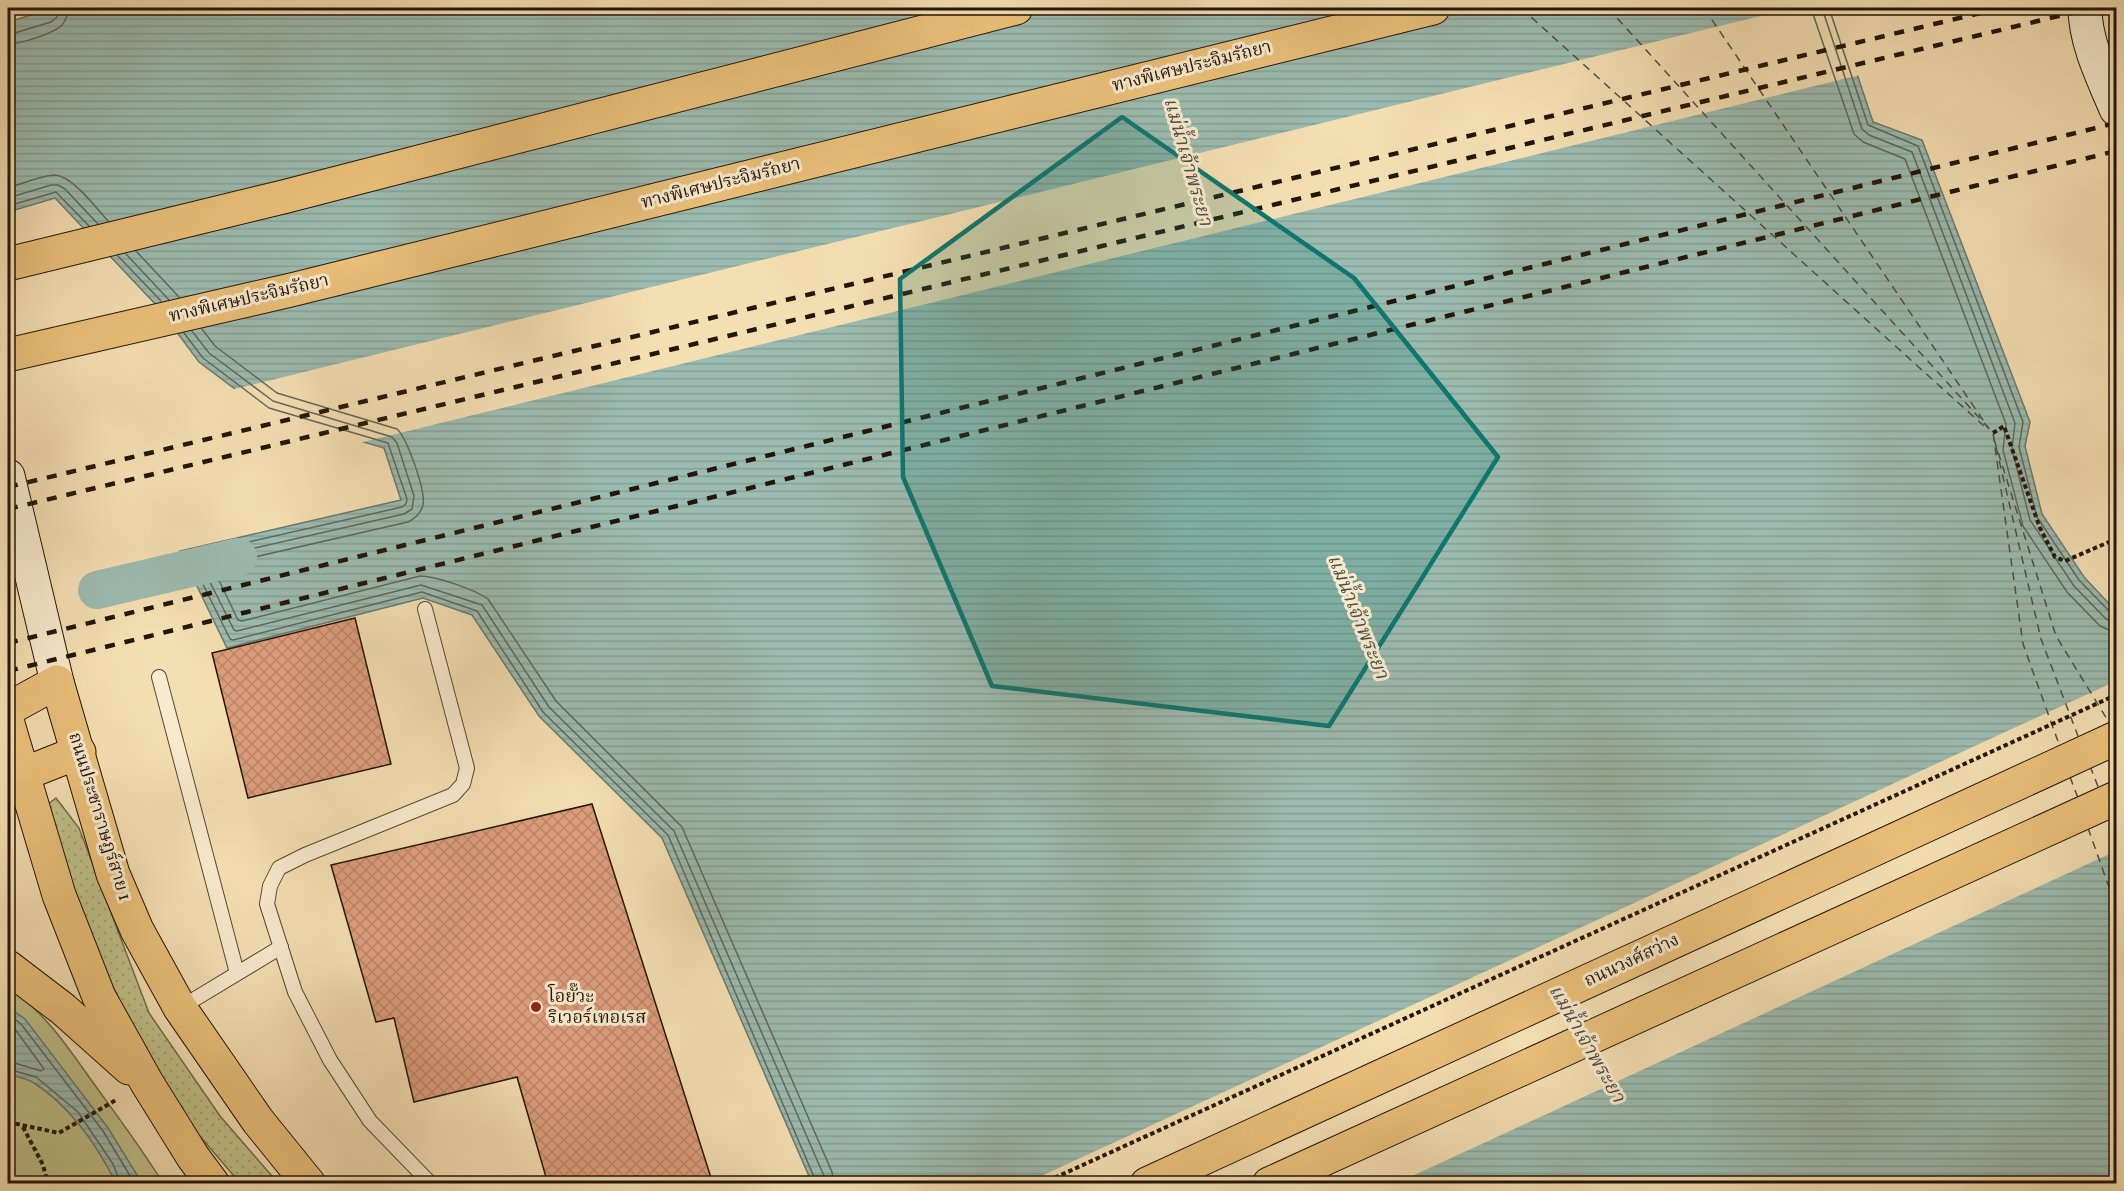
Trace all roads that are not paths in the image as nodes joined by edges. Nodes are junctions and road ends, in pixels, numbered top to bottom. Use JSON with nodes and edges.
{"nodes":[{"id":1,"x":1016,"y":8,"type":"edge"},
{"id":2,"x":1432,"y":8,"type":"edge"},
{"id":3,"x":2085,"y":8,"type":"edge"},
{"id":4,"x":2116,"y":110,"type":"edge"},
{"id":5,"x":8,"y":264,"type":"edge"},
{"id":6,"x":8,"y":355,"type":"edge"},
{"id":7,"x":8,"y":476,"type":"edge"},
{"id":8,"x":425,"y":609,"type":"dead end"},
{"id":9,"x":159,"y":677,"type":"dead end"},
{"id":10,"x":57,"y":682,"type":"junction"},
{"id":11,"x":8,"y":709,"type":"edge"},
{"id":12,"x":8,"y":724,"type":"edge"},
{"id":13,"x":2116,"y":738,"type":"edge"},
{"id":14,"x":79,"y":752,"type":"junction"},
{"id":15,"x":14,"y":778,"type":"edge"},
{"id":16,"x":2116,"y":798,"type":"edge"},
{"id":17,"x":281,"y":947,"type":"junction"},
{"id":18,"x":8,"y":967,"type":"edge"},
{"id":19,"x":237,"y":973,"type":"junction"},
{"id":20,"x":180,"y":1008,"type":"junction"},
{"id":21,"x":147,"y":1083,"type":"junction"},
{"id":22,"x":213,"y":1184,"type":"edge"},
{"id":23,"x":309,"y":1184,"type":"edge"},
{"id":24,"x":431,"y":1184,"type":"edge"},
{"id":25,"x":1147,"y":1184,"type":"edge"},
{"id":26,"x":1269,"y":1184,"type":"edge"}],
"edges":[{"from":1,"to":5,"type":"main road"},
{"from":2,"to":6,"type":"main road","name":"ทางพิเศษประจิมรัถยา"},
{"from":3,"to":4,"type":"main road"},
{"from":7,"to":10,"type":"main road","name":"ถนนประชาราษฎร์สาย 1"},
{"from":8,"to":17,"type":"lane"},
{"from":9,"to":19,"type":"lane"},
{"from":10,"to":11,"type":"main road"},
{"from":10,"to":14,"type":"main road","name":"ถนนประชาราษฎร์สาย 1"},
{"from":12,"to":15,"type":"main road"},
{"from":13,"to":25,"type":"main road","name":"ถนนวงศ์สว่าง"},
{"from":14,"to":15,"type":"main road"},
{"from":14,"to":20,"type":"main road","name":"ถนนประชาราษฎร์สาย 1"},
{"from":15,"to":21,"type":"main road"},
{"from":16,"to":26,"type":"main road"},
{"from":17,"to":19,"type":"lane"},
{"from":17,"to":24,"type":"lane"},
{"from":18,"to":21,"type":"main road"},
{"from":19,"to":20,"type":"lane"},
{"from":20,"to":23,"type":"main road","name":"ถนนประชาราษฎร์สาย 1"},
{"from":21,"to":22,"type":"main road"}]}
